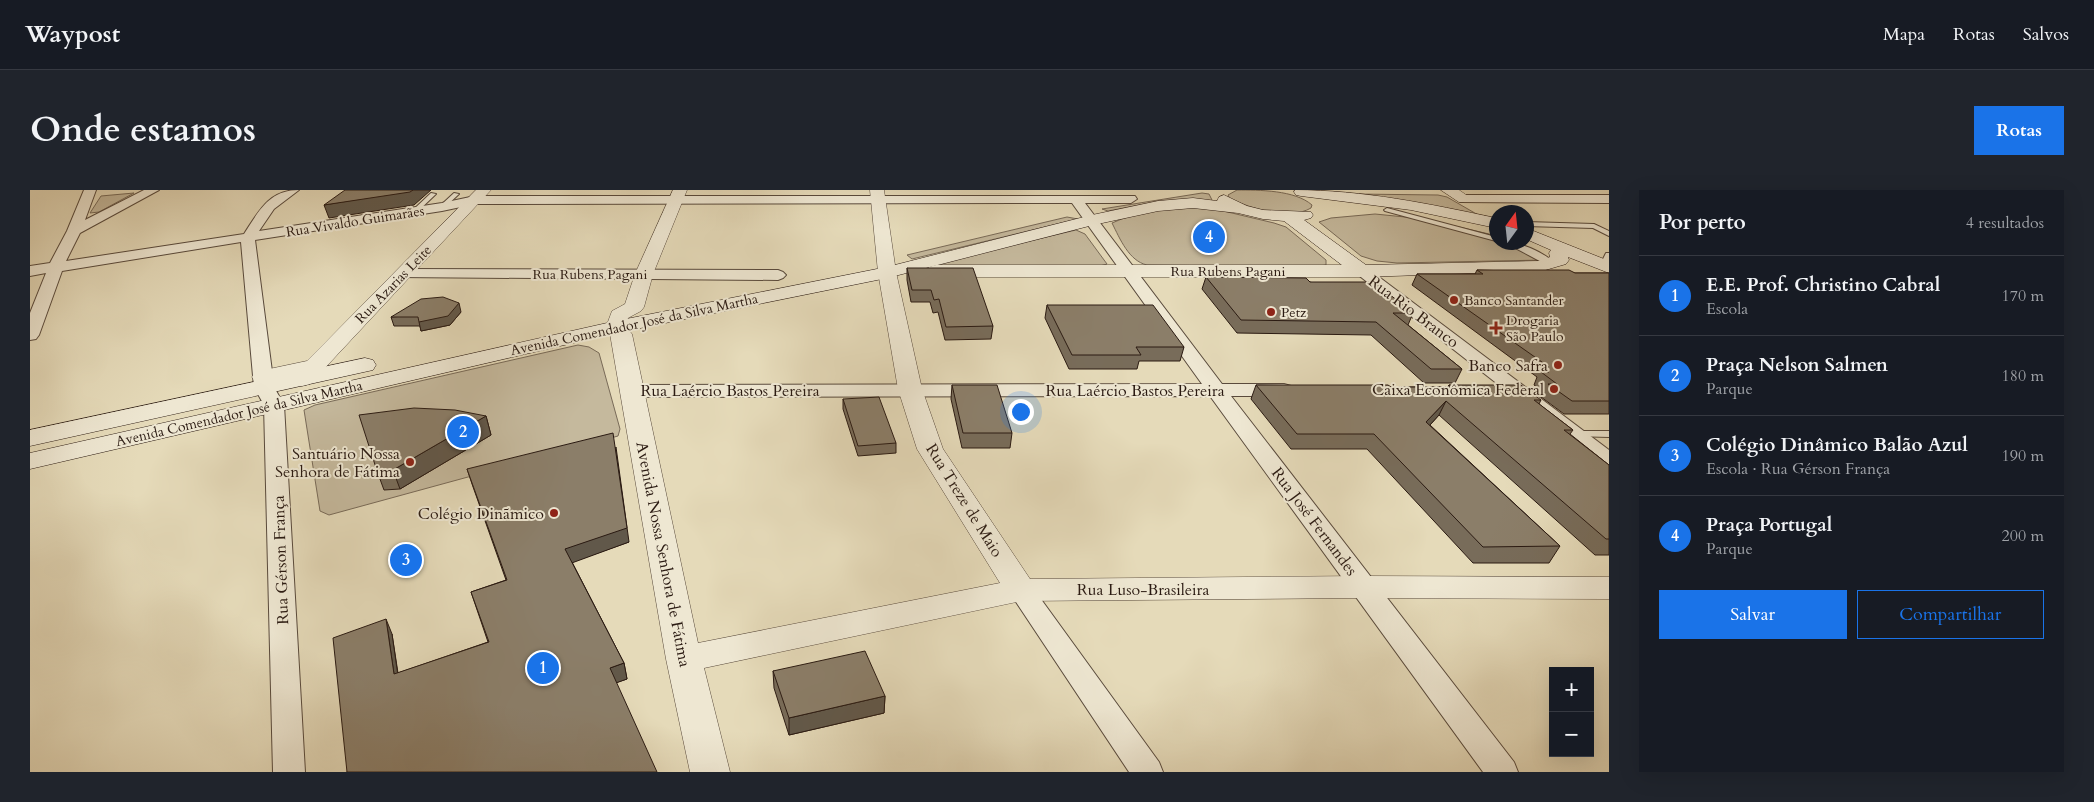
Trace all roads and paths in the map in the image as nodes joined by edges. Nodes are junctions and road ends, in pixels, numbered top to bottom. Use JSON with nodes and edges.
{"nodes":[{"id":1,"x":90,"y":190,"type":"edge"},
{"id":2,"x":153,"y":190,"type":"edge"},
{"id":3,"x":293,"y":190,"type":"edge"},
{"id":4,"x":1208,"y":190,"type":"edge"},
{"id":5,"x":1225,"y":190,"type":"edge"},
{"id":6,"x":1448,"y":190,"type":"edge"},
{"id":7,"x":1296,"y":191,"type":"edge"},
{"id":8,"x":433,"y":194,"type":"dead end"},
{"id":9,"x":456,"y":194,"type":"dead end"},
{"id":10,"x":878,"y":194,"type":"edge"},
{"id":11,"x":480,"y":195,"type":"edge"},
{"id":12,"x":678,"y":195,"type":"edge"},
{"id":13,"x":1464,"y":199,"type":"junction"},
{"id":14,"x":1609,"y":199,"type":"edge"},
{"id":15,"x":1080,"y":204,"type":"edge"},
{"id":16,"x":442,"y":207,"type":"junction"},
{"id":17,"x":1240,"y":208,"type":"junction"},
{"id":18,"x":1322,"y":210,"type":"junction"},
{"id":19,"x":1387,"y":210,"type":"junction"},
{"id":20,"x":414,"y":212,"type":"junction"},
{"id":21,"x":1489,"y":213,"type":"edge"},
{"id":22,"x":1288,"y":216,"type":"junction"},
{"id":23,"x":1489,"y":222,"type":"edge"},
{"id":24,"x":1534,"y":224,"type":"edge"},
{"id":25,"x":1489,"y":228,"type":"edge"},
{"id":26,"x":74,"y":231,"type":"junction"},
{"id":27,"x":1609,"y":234,"type":"edge"},
{"id":28,"x":1534,"y":235,"type":"edge"},
{"id":29,"x":1489,"y":237,"type":"edge"},
{"id":30,"x":248,"y":238,"type":"junction"},
{"id":31,"x":1534,"y":245,"type":"edge"},
{"id":32,"x":1526,"y":250,"type":"edge"},
{"id":33,"x":1555,"y":258,"type":"junction"},
{"id":34,"x":886,"y":263,"type":"junction"},
{"id":35,"x":1609,"y":267,"type":"edge"},
{"id":36,"x":55,"y":268,"type":"junction"},
{"id":37,"x":1127,"y":271,"type":"junction"},
{"id":38,"x":1362,"y":271,"type":"junction"},
{"id":39,"x":30,"y":272,"type":"edge"},
{"id":40,"x":402,"y":274,"type":"junction"},
{"id":41,"x":644,"y":274,"type":"junction"},
{"id":42,"x":778,"y":275,"type":"junction"},
{"id":43,"x":641,"y":314,"type":"junction"},
{"id":44,"x":618,"y":331,"type":"junction"},
{"id":45,"x":30,"y":335,"type":"edge"},
{"id":46,"x":420,"y":352,"type":"dead end"},
{"id":47,"x":385,"y":369,"type":"junction"},
{"id":48,"x":342,"y":370,"type":"junction"},
{"id":49,"x":313,"y":375,"type":"junction"},
{"id":50,"x":910,"y":389,"type":"junction"},
{"id":51,"x":267,"y":390,"type":"junction"},
{"id":52,"x":1218,"y":390,"type":"junction"},
{"id":53,"x":1305,"y":390,"type":"edge"},
{"id":54,"x":1489,"y":390,"type":"edge"},
{"id":55,"x":632,"y":391,"type":"junction"},
{"id":56,"x":1518,"y":391,"type":"junction"},
{"id":57,"x":1576,"y":434,"type":"junction"},
{"id":58,"x":1609,"y":434,"type":"edge"},
{"id":59,"x":30,"y":438,"type":"edge"},
{"id":60,"x":1609,"y":460,"type":"edge"},
{"id":61,"x":30,"y":461,"type":"edge"},
{"id":62,"x":1364,"y":587,"type":"junction"},
{"id":63,"x":1609,"y":588,"type":"edge"},
{"id":64,"x":1021,"y":590,"type":"junction"},
{"id":65,"x":684,"y":660,"type":"junction"},
{"id":66,"x":289,"y":772,"type":"edge"},
{"id":67,"x":710,"y":772,"type":"edge"},
{"id":68,"x":1147,"y":772,"type":"edge"},
{"id":69,"x":1502,"y":772,"type":"edge"}],
"edges":[{"from":1,"to":26,"type":"street"},
{"from":2,"to":26,"type":"street"},
{"from":3,"to":30,"type":"street"},
{"from":4,"to":15,"type":"main road","name":"Avenida Comendador José da Silva Martha"},
{"from":5,"to":17,"type":"main road"},
{"from":6,"to":13,"type":"main road"},
{"from":7,"to":18,"type":"main road"},
{"from":7,"to":23,"type":"main road"},
{"from":8,"to":20,"type":"lane"},
{"from":9,"to":16,"type":"lane"},
{"from":10,"to":12,"type":"street","name":"Rua Vivaldo Guimarães"},
{"from":10,"to":15,"type":"street","name":"Rua Vivaldo Guimarães"},
{"from":10,"to":34,"type":"main road","name":"Rua Treze de Maio"},
{"from":11,"to":12,"type":"street","name":"Rua Vivaldo Guimarães"},
{"from":11,"to":16,"type":"street","name":"Rua Vivaldo Guimarães"},
{"from":11,"to":40,"type":"main road","name":"Rua Azarias Leite"},
{"from":12,"to":41,"type":"main road"},
{"from":13,"to":14,"type":"street"},
{"from":13,"to":21,"type":"main road"},
{"from":15,"to":17,"type":"main road","name":"Avenida Comendador José da Silva Martha"},
{"from":15,"to":34,"type":"main road","name":"Avenida Comendador José da Silva Martha"},
{"from":15,"to":37,"type":"street","name":"Rua José Fernandes"},
{"from":16,"to":20,"type":"street","name":"Rua Vivaldo Guimarães"},
{"from":17,"to":22,"type":"main road","name":"Avenida Comendador José da Silva Martha"},
{"from":18,"to":19,"type":"main road"},
{"from":18,"to":22,"type":"main road"},
{"from":19,"to":25,"type":"main road"},
{"from":19,"to":29,"type":"lane"},
{"from":20,"to":30,"type":"street","name":"Rua Vivaldo Guimarães"},
{"from":22,"to":38,"type":"main road"},
{"from":24,"to":27,"type":"lane"},
{"from":26,"to":36,"type":"street"},
{"from":28,"to":35,"type":"main road"},
{"from":30,"to":36,"type":"street","name":"Rua Vivaldo Guimarães"},
{"from":30,"to":51,"type":"street","name":"Rua Gérson França"},
{"from":31,"to":33,"type":"main road"},
{"from":32,"to":33,"type":"lane"},
{"from":33,"to":35,"type":"main road"},
{"from":33,"to":38,"type":"main road","name":"Rua Rubens Pagani"},
{"from":34,"to":37,"type":"main road","name":"Rua Rubens Pagani"},
{"from":34,"to":42,"type":"main road","name":"Avenida Comendador José da Silva Martha"},
{"from":34,"to":43,"type":"main road","name":"Avenida Comendador José da Silva Martha"},
{"from":34,"to":50,"type":"main road","name":"Rua Treze de Maio"},
{"from":36,"to":39,"type":"street","name":"Rua Vivaldo Guimarães"},
{"from":36,"to":45,"type":"street"},
{"from":37,"to":38,"type":"main road","name":"Rua Rubens Pagani"},
{"from":37,"to":52,"type":"street","name":"Rua José Fernandes"},
{"from":38,"to":56,"type":"street","name":"Rua Rio Branco"},
{"from":40,"to":41,"type":"street","name":"Rua Rubens Pagani"},
{"from":40,"to":49,"type":"main road","name":"Rua Azarias Leite"},
{"from":41,"to":42,"type":"street","name":"Rua Rubens Pagani"},
{"from":41,"to":43,"type":"main road"},
{"from":42,"to":43,"type":"main road","name":"Avenida Comendador José da Silva Martha"},
{"from":43,"to":44,"type":"main road","name":"Avenida Comendador José da Silva Martha"},
{"from":43,"to":46,"type":"main road","name":"Avenida Comendador José da Silva Martha"},
{"from":44,"to":47,"type":"main road","name":"Avenida Comendador José da Silva Martha"},
{"from":44,"to":55,"type":"main road","name":"Avenida Nossa Senhora de Fátima"},
{"from":47,"to":48,"type":"main road","name":"Avenida Comendador José da Silva Martha"},
{"from":47,"to":49,"type":"main road","name":"Avenida Comendador José da Silva Martha"},
{"from":48,"to":49,"type":"main road"},
{"from":48,"to":49,"type":"main road"},
{"from":49,"to":51,"type":"main road","name":"Avenida Comendador José da Silva Martha"},
{"from":50,"to":52,"type":"street","name":"Rua Laércio Bastos Pereira"},
{"from":50,"to":55,"type":"street","name":"Rua Laércio Bastos Pereira"},
{"from":50,"to":64,"type":"main road","name":"Rua Treze de Maio"},
{"from":51,"to":59,"type":"main road","name":"Avenida Comendador José da Silva Martha"},
{"from":51,"to":61,"type":"main road","name":"Avenida Comendador José da Silva Martha"},
{"from":51,"to":66,"type":"street","name":"Rua Gérson França"},
{"from":52,"to":53,"type":"street","name":"Rua Laércio Bastos Pereira"},
{"from":52,"to":62,"type":"street","name":"Rua José Fernandes"},
{"from":54,"to":56,"type":"street"},
{"from":55,"to":65,"type":"main road","name":"Avenida Nossa Senhora de Fátima"},
{"from":56,"to":57,"type":"street","name":"Rua Rio Branco"},
{"from":57,"to":58,"type":"lane"},
{"from":57,"to":60,"type":"street","name":"Rua Rio Branco"},
{"from":62,"to":63,"type":"main road","name":"Rua Luso-Brasileira"},
{"from":62,"to":64,"type":"main road","name":"Rua Luso-Brasileira"},
{"from":62,"to":69,"type":"street","name":"Rua José Fernandes"},
{"from":64,"to":65,"type":"main road","name":"Rua Luso-Brasileira"},
{"from":64,"to":68,"type":"street","name":"Rua Treze de Maio"},
{"from":65,"to":67,"type":"main road","name":"Avenida Nossa Senhora de Fátima"}]}
